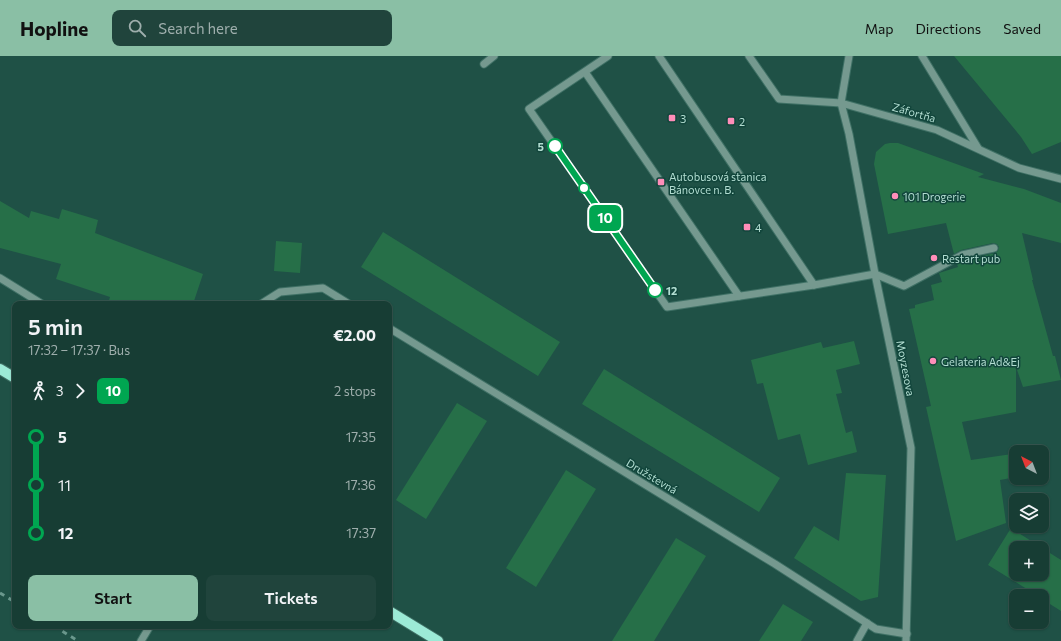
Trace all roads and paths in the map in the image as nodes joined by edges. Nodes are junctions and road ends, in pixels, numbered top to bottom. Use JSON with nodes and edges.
{"nodes":[{"id":1,"x":494,"y":56,"type":"edge"},
{"id":2,"x":608,"y":56,"type":"edge"},
{"id":3,"x":659,"y":56,"type":"edge"},
{"id":4,"x":749,"y":56,"type":"edge"},
{"id":5,"x":849,"y":56,"type":"edge"},
{"id":6,"x":922,"y":56,"type":"edge"},
{"id":7,"x":484,"y":64,"type":"dead end"},
{"id":8,"x":584,"y":72,"type":"junction"},
{"id":9,"x":841,"y":103,"type":"junction"},
{"id":10,"x":979,"y":148,"type":"junction"},
{"id":11,"x":1061,"y":180,"type":"edge"},
{"id":12,"x":994,"y":248,"type":"dead end"},
{"id":13,"x":875,"y":274,"type":"junction"},
{"id":14,"x":0,"y":278,"type":"edge"},
{"id":15,"x":814,"y":284,"type":"junction"},
{"id":16,"x":739,"y":296,"type":"junction"},
{"id":17,"x":37,"y":301,"type":"edge"},
{"id":18,"x":266,"y":301,"type":"edge"},
{"id":19,"x":344,"y":301,"type":"edge"},
{"id":20,"x":392,"y":330,"type":"edge"},
{"id":21,"x":0,"y":369,"type":"edge"},
{"id":22,"x":12,"y":376,"type":"edge"},
{"id":23,"x":392,"y":613,"type":"edge"},
{"id":24,"x":867,"y":623,"type":"junction"},
{"id":25,"x":148,"y":629,"type":"edge"},
{"id":26,"x":906,"y":638,"type":"edge"},
{"id":27,"x":141,"y":641,"type":"edge"},
{"id":28,"x":438,"y":641,"type":"edge"},
{"id":29,"x":857,"y":641,"type":"edge"}],
"edges":[{"from":1,"to":7,"type":"street"},
{"from":2,"to":8,"type":"street"},
{"from":3,"to":15,"type":"street"},
{"from":4,"to":9,"type":"street","name":"Záfortňa"},
{"from":5,"to":9,"type":"street"},
{"from":6,"to":10,"type":"street","name":"Záfortňa"},
{"from":8,"to":16,"type":"street"},
{"from":8,"to":16,"type":"street"},
{"from":9,"to":10,"type":"street","name":"Záfortňa"},
{"from":9,"to":13,"type":"street","name":"Moyzesova"},
{"from":10,"to":11,"type":"street","name":"Záfortňa"},
{"from":12,"to":13,"type":"street"},
{"from":13,"to":15,"type":"street"},
{"from":13,"to":26,"type":"street","name":"Moyzesova"},
{"from":14,"to":17,"type":"street"},
{"from":15,"to":16,"type":"street"},
{"from":18,"to":19,"type":"street"},
{"from":20,"to":24,"type":"street","name":"Družstevná"},
{"from":21,"to":22,"type":"main road"},
{"from":23,"to":28,"type":"main road"},
{"from":24,"to":26,"type":"street","name":"Družstevná"},
{"from":24,"to":29,"type":"street"},
{"from":25,"to":27,"type":"street"}]}
